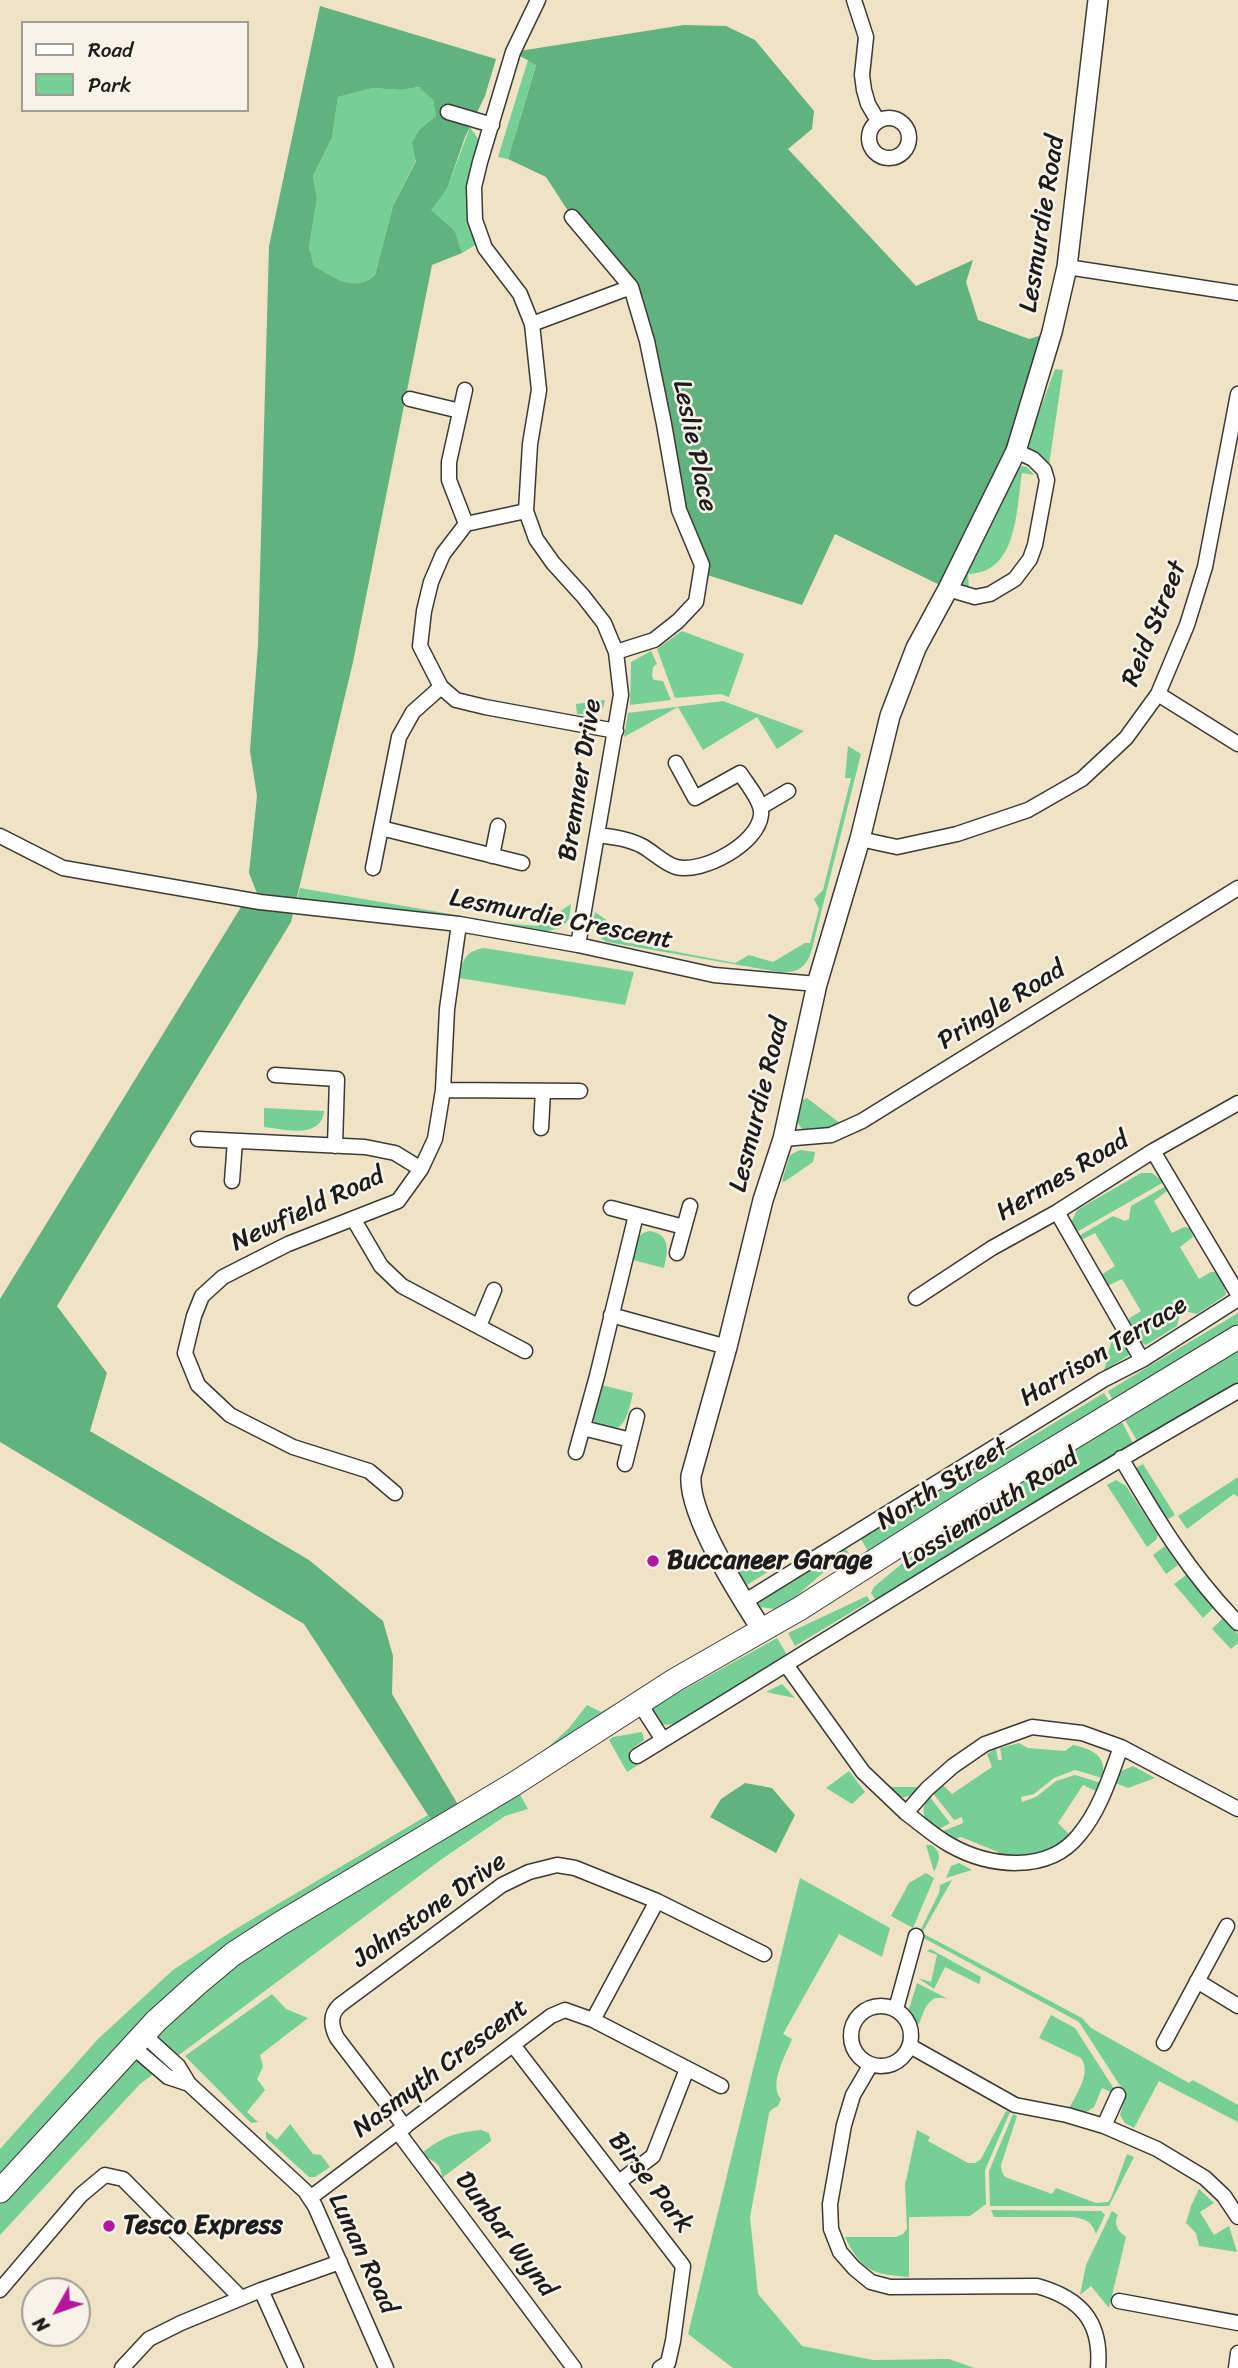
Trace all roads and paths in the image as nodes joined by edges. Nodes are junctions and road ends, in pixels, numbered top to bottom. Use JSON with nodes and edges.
{"nodes":[{"id":1,"x":538,"y":0,"type":"edge"},
{"id":2,"x":854,"y":0,"type":"edge"},
{"id":3,"x":1098,"y":0,"type":"edge"},
{"id":4,"x":448,"y":112,"type":"dead end"},
{"id":5,"x":878,"y":121,"type":"dead end"},
{"id":6,"x":492,"y":125,"type":"junction"},
{"id":7,"x":572,"y":217,"type":"dead end"},
{"id":8,"x":1067,"y":267,"type":"junction"},
{"id":9,"x":631,"y":287,"type":"junction"},
{"id":10,"x":1238,"y":293,"type":"edge"},
{"id":11,"x":532,"y":324,"type":"junction"},
{"id":12,"x":465,"y":390,"type":"dead end"},
{"id":13,"x":1238,"y":394,"type":"edge"},
{"id":14,"x":410,"y":399,"type":"dead end"},
{"id":15,"x":460,"y":411,"type":"junction"},
{"id":16,"x":1016,"y":451,"type":"junction"},
{"id":17,"x":526,"y":511,"type":"junction"},
{"id":18,"x":466,"y":524,"type":"junction"},
{"id":19,"x":948,"y":589,"type":"junction"},
{"id":20,"x":617,"y":652,"type":"junction"},
{"id":21,"x":441,"y":687,"type":"junction"},
{"id":22,"x":1158,"y":694,"type":"junction"},
{"id":23,"x":616,"y":731,"type":"junction"},
{"id":24,"x":1238,"y":744,"type":"edge"},
{"id":25,"x":676,"y":763,"type":"dead end"},
{"id":26,"x":788,"y":791,"type":"dead end"},
{"id":27,"x":761,"y":807,"type":"junction"},
{"id":28,"x":499,"y":826,"type":"dead end"},
{"id":29,"x":381,"y":828,"type":"junction"},
{"id":30,"x":598,"y":835,"type":"junction"},
{"id":31,"x":0,"y":836,"type":"edge"},
{"id":32,"x":860,"y":839,"type":"junction"},
{"id":33,"x":492,"y":856,"type":"junction"},
{"id":34,"x":522,"y":863,"type":"dead end"},
{"id":35,"x":373,"y":868,"type":"dead end"},
{"id":36,"x":1238,"y":888,"type":"edge"},
{"id":37,"x":459,"y":924,"type":"junction"},
{"id":38,"x":578,"y":945,"type":"junction"},
{"id":39,"x":817,"y":984,"type":"junction"},
{"id":40,"x":275,"y":1075,"type":"dead end"},
{"id":41,"x":443,"y":1090,"type":"junction"},
{"id":42,"x":543,"y":1091,"type":"junction"},
{"id":43,"x":580,"y":1091,"type":"dead end"},
{"id":44,"x":1238,"y":1103,"type":"edge"},
{"id":45,"x":541,"y":1128,"type":"dead end"},
{"id":46,"x":198,"y":1139,"type":"dead end"},
{"id":47,"x":783,"y":1139,"type":"junction"},
{"id":48,"x":235,"y":1141,"type":"junction"},
{"id":49,"x":335,"y":1146,"type":"junction"},
{"id":50,"x":1153,"y":1151,"type":"junction"},
{"id":51,"x":421,"y":1169,"type":"junction"},
{"id":52,"x":232,"y":1181,"type":"dead end"},
{"id":53,"x":690,"y":1206,"type":"dead end"},
{"id":54,"x":611,"y":1208,"type":"dead end"},
{"id":55,"x":1057,"y":1212,"type":"junction"},
{"id":56,"x":636,"y":1215,"type":"junction"},
{"id":57,"x":354,"y":1220,"type":"junction"},
{"id":58,"x":684,"y":1227,"type":"junction"},
{"id":59,"x":677,"y":1253,"type":"dead end"},
{"id":60,"x":494,"y":1290,"type":"dead end"},
{"id":61,"x":1238,"y":1296,"type":"edge"},
{"id":62,"x":916,"y":1298,"type":"dead end"},
{"id":63,"x":611,"y":1315,"type":"junction"},
{"id":64,"x":479,"y":1326,"type":"junction"},
{"id":65,"x":1238,"y":1337,"type":"edge"},
{"id":66,"x":727,"y":1347,"type":"junction"},
{"id":67,"x":525,"y":1350,"type":"dead end"},
{"id":68,"x":1142,"y":1360,"type":"junction"},
{"id":69,"x":1238,"y":1391,"type":"edge"},
{"id":70,"x":637,"y":1416,"type":"dead end"},
{"id":71,"x":583,"y":1428,"type":"junction"},
{"id":72,"x":631,"y":1440,"type":"junction"},
{"id":73,"x":576,"y":1452,"type":"dead end"},
{"id":74,"x":1121,"y":1458,"type":"junction"},
{"id":75,"x":625,"y":1464,"type":"dead end"},
{"id":76,"x":395,"y":1493,"type":"dead end"},
{"id":77,"x":744,"y":1602,"type":"junction"},
{"id":78,"x":1238,"y":1623,"type":"edge"},
{"id":79,"x":762,"y":1630,"type":"junction"},
{"id":80,"x":787,"y":1666,"type":"junction"},
{"id":81,"x":640,"y":1704,"type":"junction"},
{"id":82,"x":663,"y":1740,"type":"junction"},
{"id":83,"x":1121,"y":1747,"type":"junction"},
{"id":84,"x":637,"y":1756,"type":"dead end"},
{"id":85,"x":1238,"y":1809,"type":"edge"},
{"id":86,"x":906,"y":1813,"type":"junction"},
{"id":87,"x":657,"y":1900,"type":"junction"},
{"id":88,"x":1227,"y":1927,"type":"dead end"},
{"id":89,"x":916,"y":1936,"type":"dead end"},
{"id":90,"x":764,"y":1954,"type":"dead end"},
{"id":91,"x":1197,"y":1982,"type":"junction"},
{"id":92,"x":1238,"y":2006,"type":"edge"},
{"id":93,"x":896,"y":2009,"type":"junction"},
{"id":94,"x":593,"y":2020,"type":"junction"},
{"id":95,"x":139,"y":2041,"type":"junction"},
{"id":96,"x":1164,"y":2043,"type":"dead end"},
{"id":97,"x":513,"y":2045,"type":"junction"},
{"id":98,"x":910,"y":2046,"type":"junction"},
{"id":99,"x":870,"y":2066,"type":"junction"},
{"id":100,"x":687,"y":2069,"type":"junction"},
{"id":101,"x":721,"y":2086,"type":"dead end"},
{"id":102,"x":1118,"y":2095,"type":"dead end"},
{"id":103,"x":1104,"y":2126,"type":"junction"},
{"id":104,"x":401,"y":2129,"type":"junction"},
{"id":105,"x":619,"y":2182,"type":"junction"},
{"id":106,"x":0,"y":2191,"type":"edge"},
{"id":107,"x":310,"y":2198,"type":"junction"},
{"id":108,"x":1238,"y":2217,"type":"edge"},
{"id":109,"x":340,"y":2262,"type":"junction"},
{"id":110,"x":0,"y":2290,"type":"edge"},
{"id":111,"x":261,"y":2290,"type":"junction"},
{"id":112,"x":241,"y":2298,"type":"junction"},
{"id":113,"x":1119,"y":2301,"type":"dead end"},
{"id":114,"x":1238,"y":2323,"type":"edge"},
{"id":115,"x":1238,"y":2353,"type":"edge"},
{"id":116,"x":122,"y":2368,"type":"edge"},
{"id":117,"x":296,"y":2368,"type":"edge"},
{"id":118,"x":386,"y":2368,"type":"edge"},
{"id":119,"x":574,"y":2368,"type":"edge"},
{"id":120,"x":660,"y":2368,"type":"edge"},
{"id":121,"x":1098,"y":2368,"type":"edge"},
{"id":122,"x":1236,"y":2368,"type":"edge"}],
"edges":[{"from":1,"to":6,"type":"street","name":"Bremner Drive"},
{"from":2,"to":5,"type":"street"},
{"from":3,"to":8,"type":"street","name":"Lesmurdie Road"},
{"from":4,"to":6,"type":"street"},
{"from":6,"to":11,"type":"street","name":"Bremner Drive"},
{"from":7,"to":9,"type":"street","name":"Leslie Place"},
{"from":8,"to":10,"type":"street"},
{"from":8,"to":16,"type":"street","name":"Lesmurdie Road"},
{"from":9,"to":11,"type":"street"},
{"from":9,"to":20,"type":"street","name":"Leslie Place"},
{"from":11,"to":17,"type":"street","name":"Bremner Drive"},
{"from":12,"to":15,"type":"street"},
{"from":13,"to":22,"type":"street","name":"Reid Street"},
{"from":14,"to":15,"type":"street"},
{"from":15,"to":18,"type":"street"},
{"from":16,"to":19,"type":"street","name":"Lesmurdie Road"},
{"from":16,"to":19,"type":"street"},
{"from":17,"to":18,"type":"street"},
{"from":17,"to":20,"type":"street","name":"Bremner Drive"},
{"from":18,"to":21,"type":"street"},
{"from":19,"to":32,"type":"street","name":"Lesmurdie Road"},
{"from":20,"to":23,"type":"street","name":"Bremner Drive"},
{"from":21,"to":23,"type":"street"},
{"from":21,"to":29,"type":"street"},
{"from":22,"to":24,"type":"street"},
{"from":22,"to":32,"type":"street","name":"Reid Street"},
{"from":23,"to":30,"type":"street","name":"Bremner Drive"},
{"from":25,"to":27,"type":"street"},
{"from":26,"to":27,"type":"street"},
{"from":27,"to":30,"type":"street"},
{"from":28,"to":33,"type":"street"},
{"from":29,"to":33,"type":"street"},
{"from":29,"to":35,"type":"street"},
{"from":30,"to":38,"type":"street","name":"Bremner Drive"},
{"from":31,"to":37,"type":"street","name":"Lesmurdie Crescent"},
{"from":32,"to":39,"type":"street","name":"Lesmurdie Road"},
{"from":33,"to":34,"type":"street"},
{"from":36,"to":47,"type":"street","name":"Pringle Road"},
{"from":37,"to":38,"type":"street","name":"Lesmurdie Crescent"},
{"from":37,"to":41,"type":"street","name":"Newfield Road"},
{"from":38,"to":39,"type":"street","name":"Lesmurdie Crescent"},
{"from":39,"to":47,"type":"street","name":"Lesmurdie Road"},
{"from":40,"to":49,"type":"street"},
{"from":41,"to":42,"type":"street"},
{"from":41,"to":51,"type":"street","name":"Newfield Road"},
{"from":42,"to":43,"type":"street"},
{"from":42,"to":45,"type":"street"},
{"from":44,"to":50,"type":"street","name":"Hermes Road"},
{"from":46,"to":48,"type":"street"},
{"from":47,"to":66,"type":"street","name":"Lesmurdie Road"},
{"from":48,"to":49,"type":"street"},
{"from":48,"to":52,"type":"street"},
{"from":49,"to":51,"type":"street"},
{"from":50,"to":55,"type":"street","name":"Hermes Road"},
{"from":50,"to":61,"type":"street"},
{"from":51,"to":57,"type":"street","name":"Newfield Road"},
{"from":53,"to":58,"type":"street"},
{"from":54,"to":56,"type":"street"},
{"from":55,"to":62,"type":"street","name":"Hermes Road"},
{"from":55,"to":68,"type":"street"},
{"from":56,"to":58,"type":"street"},
{"from":56,"to":63,"type":"street"},
{"from":57,"to":64,"type":"street"},
{"from":57,"to":76,"type":"street","name":"Newfield Road"},
{"from":58,"to":59,"type":"street"},
{"from":60,"to":64,"type":"street"},
{"from":61,"to":68,"type":"street","name":"Harrison Terrace"},
{"from":63,"to":66,"type":"street"},
{"from":63,"to":71,"type":"street"},
{"from":64,"to":67,"type":"street"},
{"from":65,"to":79,"type":"main road","name":"North Street"},
{"from":66,"to":77,"type":"street","name":"Lesmurdie Road"},
{"from":68,"to":77,"type":"street","name":"Harrison Terrace"},
{"from":69,"to":74,"type":"street","name":"Lossiemouth Road"},
{"from":70,"to":72,"type":"street"},
{"from":71,"to":72,"type":"street"},
{"from":71,"to":73,"type":"street"},
{"from":72,"to":75,"type":"street"},
{"from":74,"to":78,"type":"street"},
{"from":74,"to":80,"type":"street","name":"Lossiemouth Road"},
{"from":77,"to":79,"type":"street","name":"Lesmurdie Road"},
{"from":79,"to":81,"type":"main road","name":"North Street"},
{"from":80,"to":82,"type":"street","name":"Lossiemouth Road"},
{"from":80,"to":86,"type":"street"},
{"from":81,"to":82,"type":"street"},
{"from":81,"to":95,"type":"main road","name":"North Street"},
{"from":82,"to":84,"type":"street","name":"Lossiemouth Road"},
{"from":83,"to":85,"type":"street"},
{"from":83,"to":86,"type":"street"},
{"from":83,"to":86,"type":"street"},
{"from":87,"to":90,"type":"street","name":"Johnstone Drive"},
{"from":87,"to":94,"type":"street"},
{"from":87,"to":104,"type":"street","name":"Johnstone Drive"},
{"from":88,"to":91,"type":"street"},
{"from":89,"to":93,"type":"street"},
{"from":91,"to":92,"type":"street"},
{"from":91,"to":96,"type":"street"},
{"from":93,"to":98,"type":"street"},
{"from":93,"to":99,"type":"street"},
{"from":94,"to":97,"type":"street","name":"Nasmyth Crescent"},
{"from":94,"to":100,"type":"street","name":"Nasmyth Crescent"},
{"from":95,"to":106,"type":"main road","name":"North Street"},
{"from":95,"to":107,"type":"street","name":"Lunan Road"},
{"from":97,"to":104,"type":"street","name":"Nasmyth Crescent"},
{"from":97,"to":105,"type":"street","name":"Birse Park"},
{"from":98,"to":99,"type":"street"},
{"from":98,"to":103,"type":"street"},
{"from":99,"to":121,"type":"street"},
{"from":100,"to":101,"type":"street","name":"Nasmyth Crescent"},
{"from":100,"to":105,"type":"street"},
{"from":102,"to":103,"type":"street"},
{"from":103,"to":108,"type":"street"},
{"from":104,"to":107,"type":"street","name":"Nasmyth Crescent"},
{"from":104,"to":119,"type":"street","name":"Dunbar Wynd"},
{"from":105,"to":120,"type":"street","name":"Birse Park"},
{"from":107,"to":109,"type":"street","name":"Lunan Road"},
{"from":109,"to":111,"type":"street"},
{"from":109,"to":118,"type":"street","name":"Lunan Road"},
{"from":110,"to":112,"type":"street"},
{"from":111,"to":112,"type":"street"},
{"from":111,"to":117,"type":"street"},
{"from":112,"to":116,"type":"street"},
{"from":113,"to":114,"type":"street"},
{"from":115,"to":122,"type":"street"}]}
